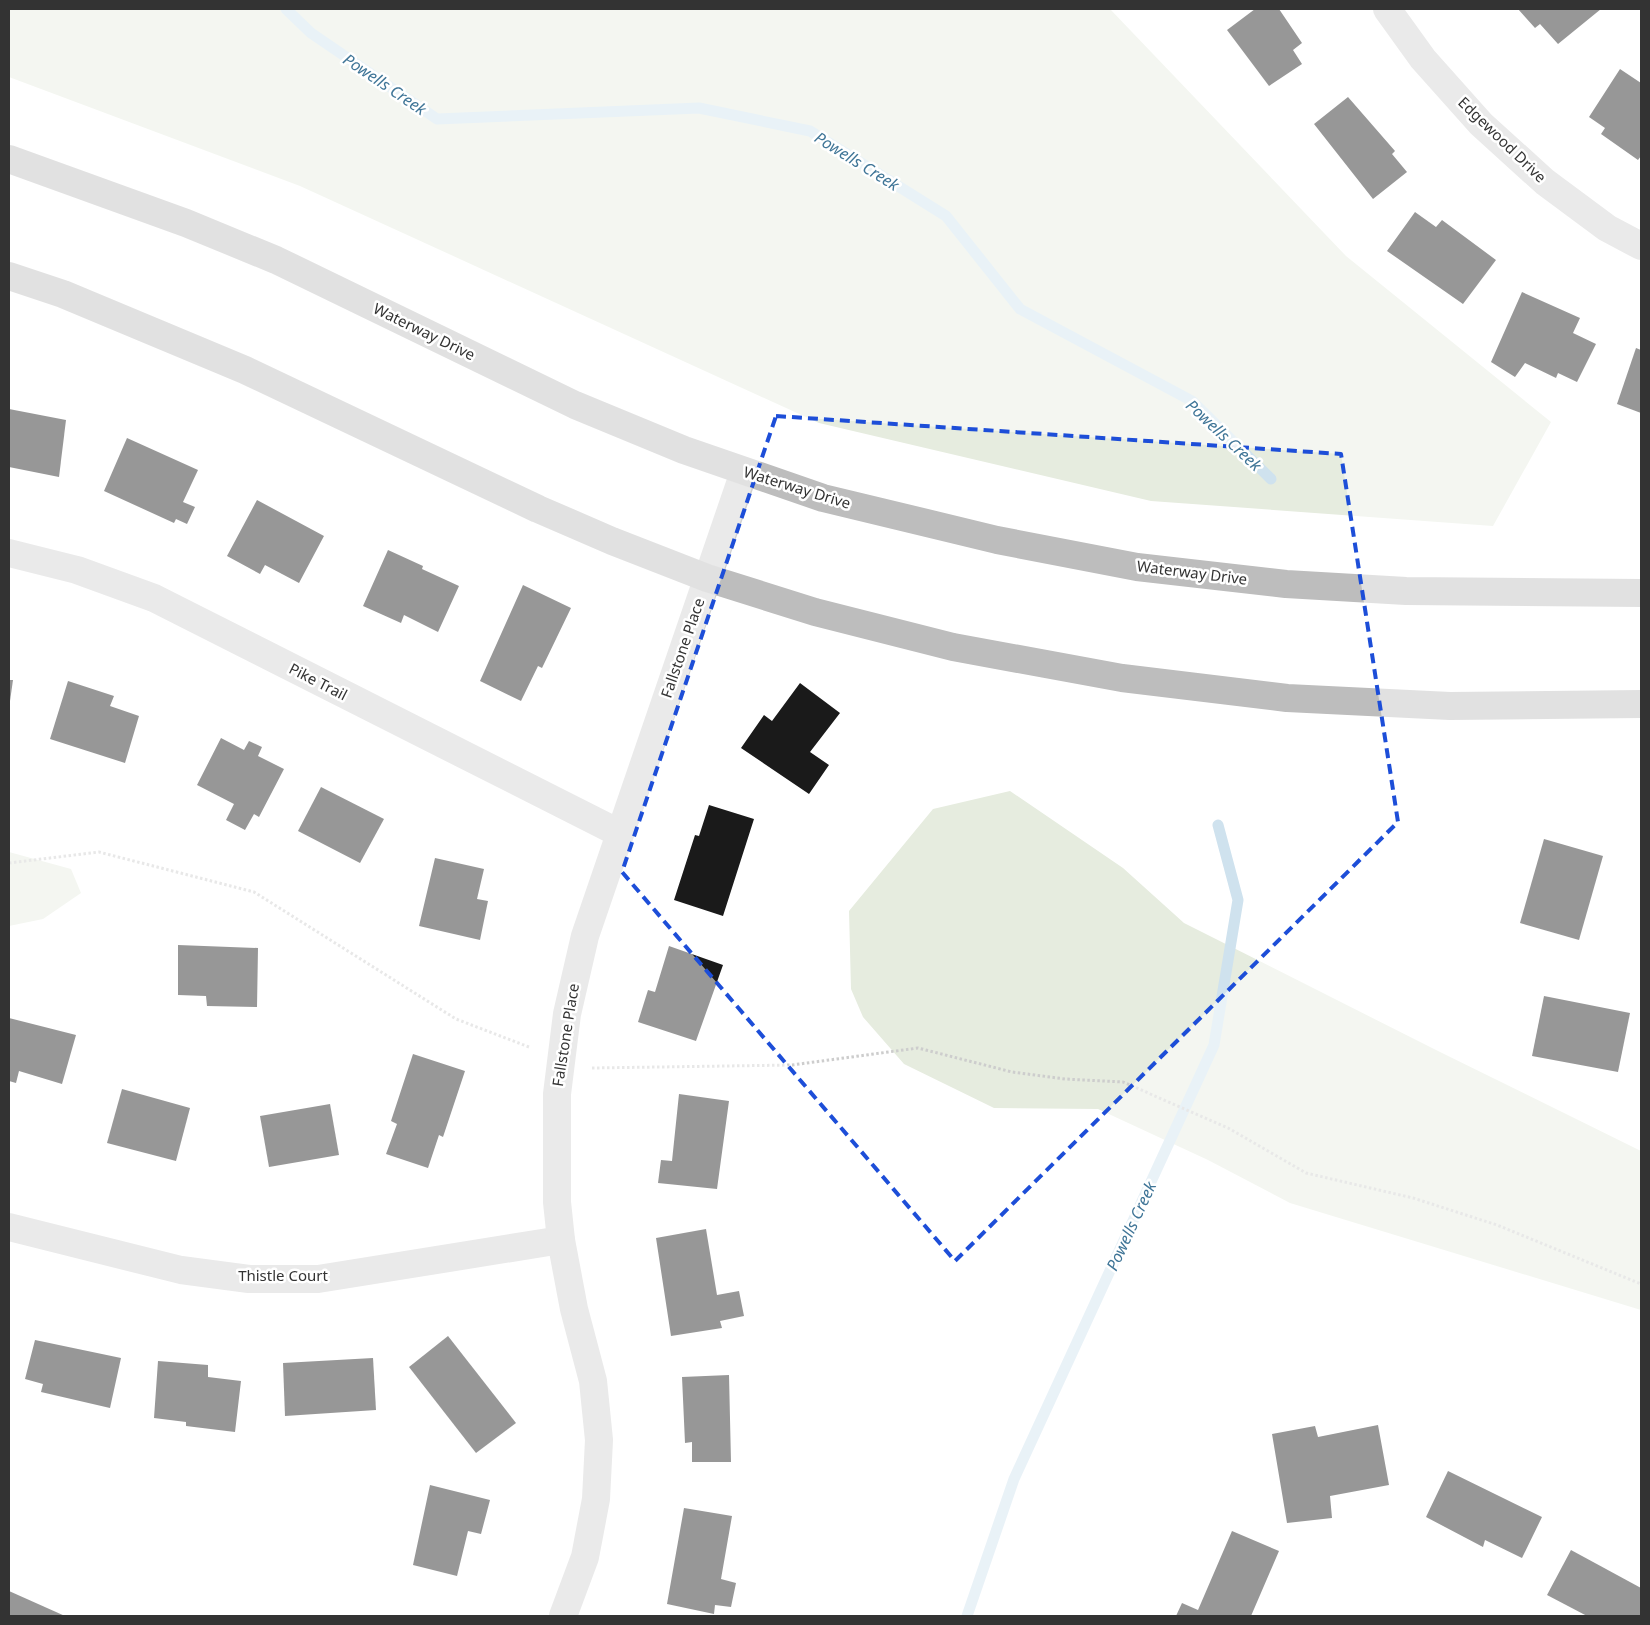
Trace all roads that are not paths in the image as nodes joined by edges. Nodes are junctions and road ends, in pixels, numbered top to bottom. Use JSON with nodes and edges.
{"nodes":[{"id":1,"x":1387,"y":9,"type":"edge"},
{"id":2,"x":9,"y":159,"type":"edge"},
{"id":3,"x":1641,"y":246,"type":"edge"},
{"id":4,"x":9,"y":276,"type":"edge"},
{"id":5,"x":744,"y":472,"type":"junction"},
{"id":6,"x":9,"y":553,"type":"edge"},
{"id":7,"x":707,"y":578,"type":"junction"},
{"id":8,"x":1641,"y":593,"type":"edge"},
{"id":9,"x":1641,"y":704,"type":"edge"},
{"id":10,"x":619,"y":833,"type":"junction"},
{"id":11,"x":9,"y":1227,"type":"edge"},
{"id":12,"x":560,"y":1240,"type":"junction"},
{"id":13,"x":563,"y":1616,"type":"edge"}],
"edges":[{"from":1,"to":3,"type":"street","name":"Edgewood Drive"},
{"from":2,"to":5,"type":"main road","name":"Waterway Drive"},
{"from":4,"to":7,"type":"main road"},
{"from":5,"to":7,"type":"street","name":"Fallstone Place"},
{"from":5,"to":8,"type":"main road","name":"Waterway Drive"},
{"from":6,"to":10,"type":"street","name":"Pike Trail"},
{"from":7,"to":9,"type":"main road"},
{"from":7,"to":10,"type":"street","name":"Fallstone Place"},
{"from":10,"to":12,"type":"street","name":"Fallstone Place"},
{"from":11,"to":12,"type":"street","name":"Thistle Court"},
{"from":12,"to":13,"type":"street","name":"Fallstone Place"}]}
